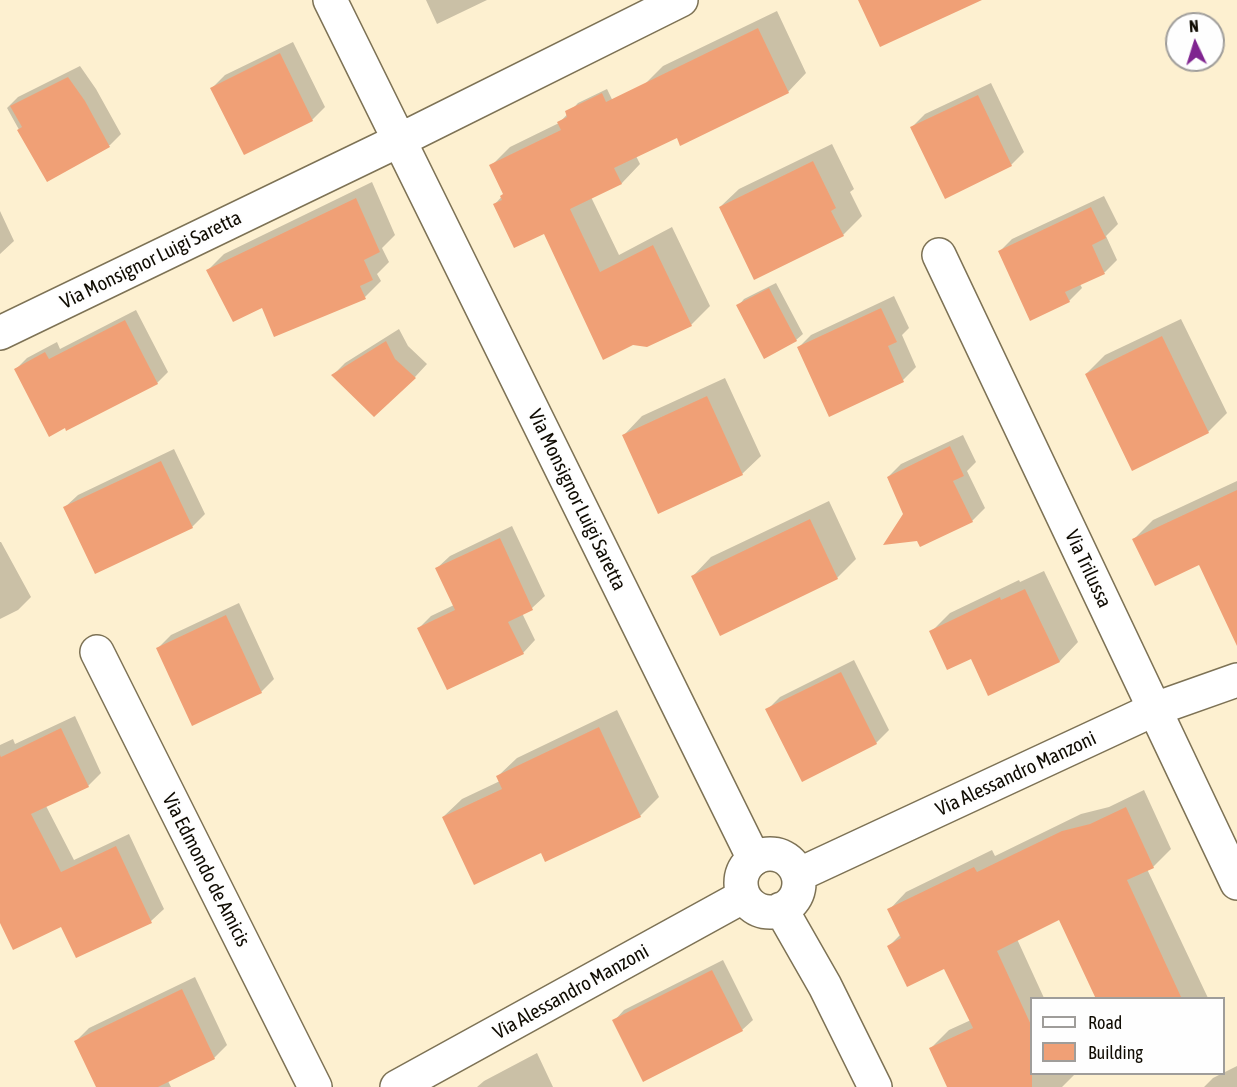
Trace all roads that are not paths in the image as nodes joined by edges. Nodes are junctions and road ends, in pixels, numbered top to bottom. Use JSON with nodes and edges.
{"nodes":[{"id":1,"x":330,"y":0,"type":"edge"},
{"id":2,"x":681,"y":0,"type":"edge"},
{"id":3,"x":400,"y":140,"type":"junction"},
{"id":4,"x":939,"y":255,"type":"dead end"},
{"id":5,"x":0,"y":333,"type":"edge"},
{"id":6,"x":97,"y":652,"type":"dead end"},
{"id":7,"x":1237,"y":680,"type":"edge"},
{"id":8,"x":1155,"y":709,"type":"junction"},
{"id":9,"x":753,"y":859,"type":"junction"},
{"id":10,"x":798,"y":875,"type":"junction"},
{"id":11,"x":1237,"y":883,"type":"edge"},
{"id":12,"x":744,"y":897,"type":"junction"},
{"id":13,"x":781,"y":909,"type":"junction"},
{"id":14,"x":315,"y":1087,"type":"edge"},
{"id":15,"x":397,"y":1087,"type":"edge"},
{"id":16,"x":876,"y":1087,"type":"edge"}],
"edges":[{"from":1,"to":3,"type":"street","name":"Via Monsignor Luigi Saretta"},
{"from":2,"to":3,"type":"street","name":"Via Monsignor Luigi Saretta"},
{"from":3,"to":5,"type":"street","name":"Via Monsignor Luigi Saretta"},
{"from":3,"to":9,"type":"street","name":"Via Monsignor Luigi Saretta"},
{"from":4,"to":8,"type":"street","name":"Via Trilussa"},
{"from":6,"to":14,"type":"street","name":"Via Edmondo de Amicis"},
{"from":7,"to":8,"type":"street","name":"Via Alessandro Manzoni"},
{"from":8,"to":10,"type":"street","name":"Via Alessandro Manzoni"},
{"from":8,"to":11,"type":"street","name":"Via Trilussa"},
{"from":9,"to":10,"type":"street"},
{"from":9,"to":12,"type":"street"},
{"from":10,"to":13,"type":"street"},
{"from":12,"to":13,"type":"street"},
{"from":12,"to":15,"type":"street","name":"Via Alessandro Manzoni"},
{"from":13,"to":16,"type":"street"}]}
